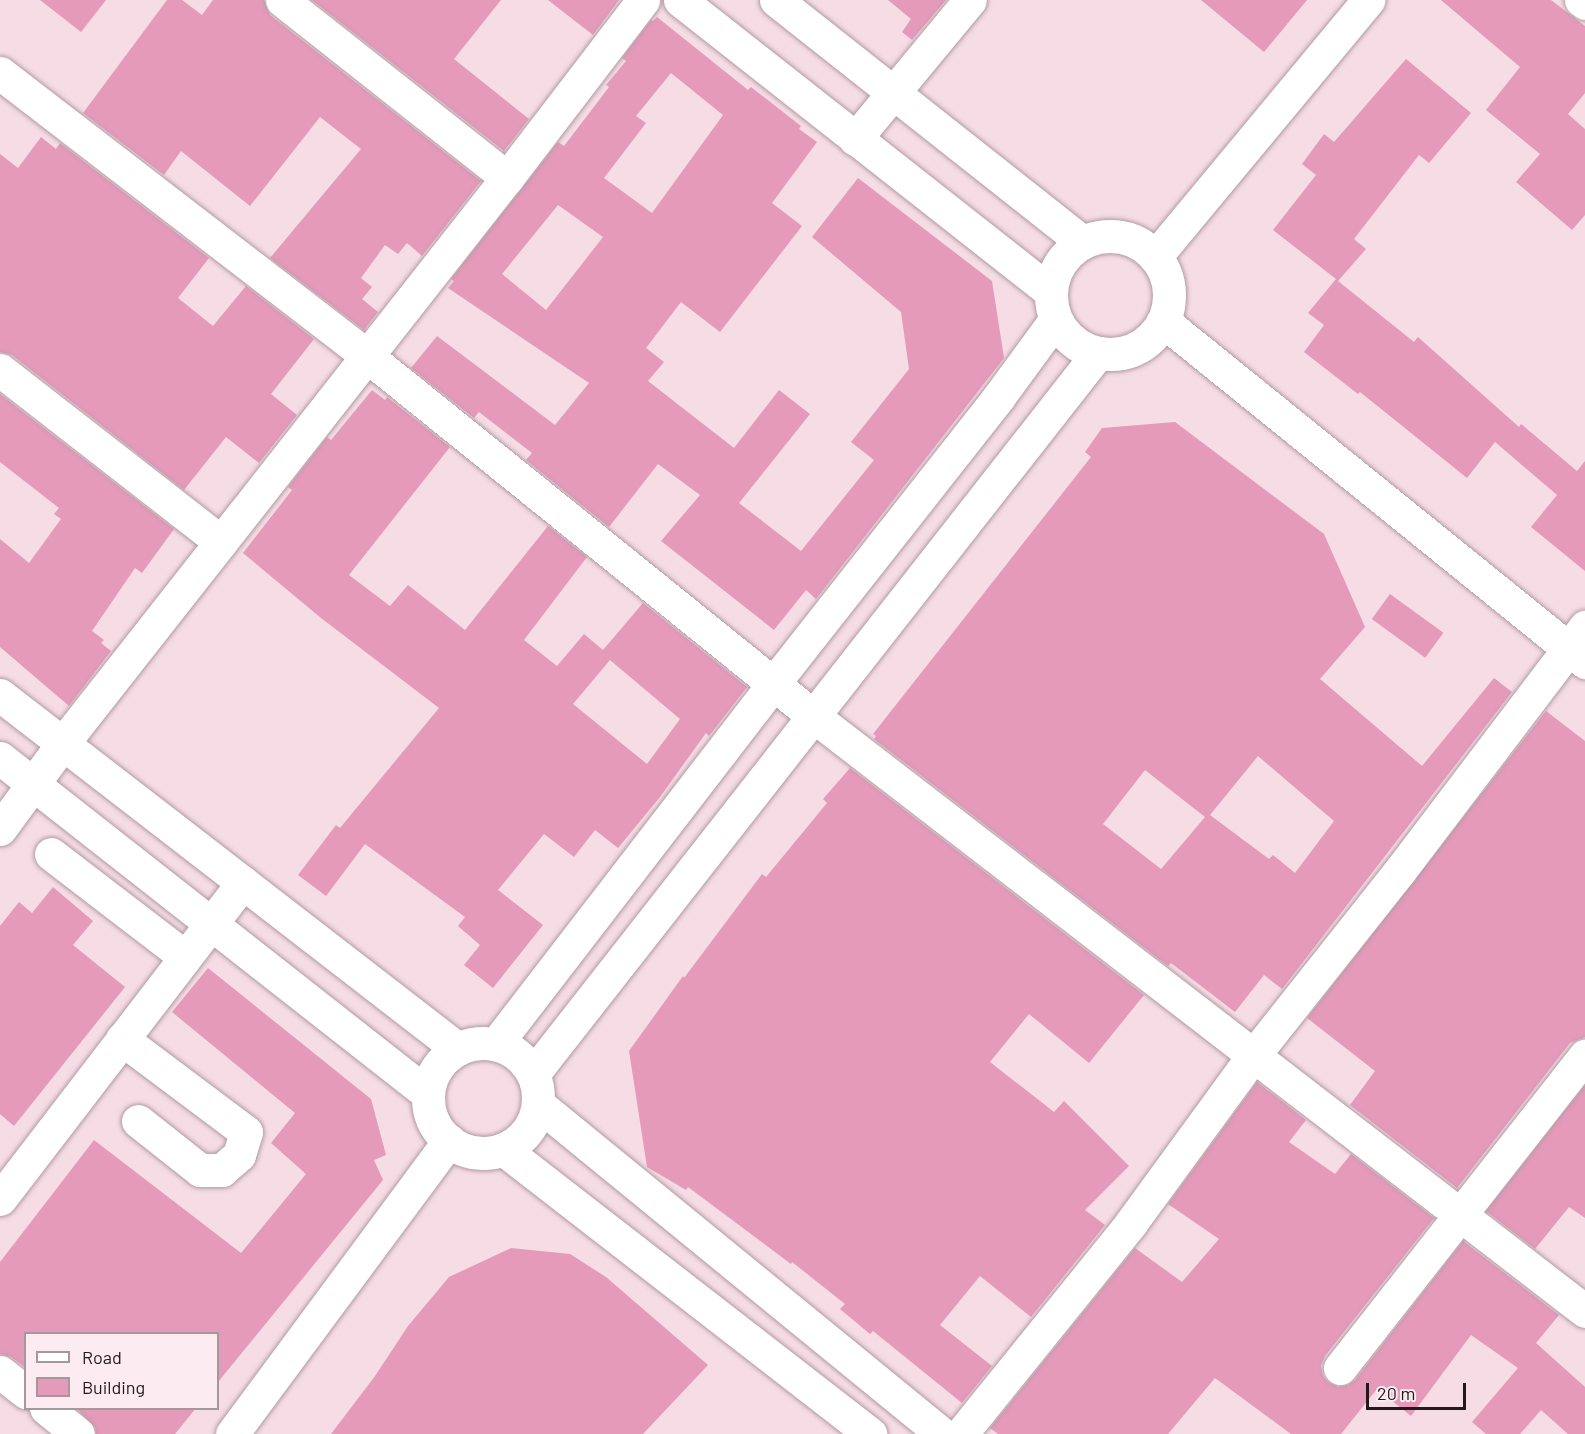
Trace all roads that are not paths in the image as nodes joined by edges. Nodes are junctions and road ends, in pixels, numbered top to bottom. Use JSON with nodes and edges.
{"nodes":[{"id":1,"x":282,"y":0,"type":"edge"},
{"id":2,"x":643,"y":0,"type":"edge"},
{"id":3,"x":680,"y":0,"type":"edge"},
{"id":4,"x":776,"y":0,"type":"edge"},
{"id":5,"x":969,"y":0,"type":"edge"},
{"id":6,"x":1368,"y":0,"type":"edge"},
{"id":7,"x":1581,"y":0,"type":"edge"},
{"id":8,"x":1585,"y":3,"type":"edge"},
{"id":9,"x":0,"y":73,"type":"edge"},
{"id":10,"x":894,"y":95,"type":"junction"},
{"id":11,"x":855,"y":140,"type":"junction"},
{"id":12,"x":507,"y":178,"type":"junction"},
{"id":13,"x":1082,"y":242,"type":"junction"},
{"id":14,"x":1155,"y":256,"type":"junction"},
{"id":15,"x":1053,"y":305,"type":"junction"},
{"id":16,"x":1163,"y":321,"type":"junction"},
{"id":17,"x":1098,"y":353,"type":"junction"},
{"id":18,"x":367,"y":356,"type":"junction"},
{"id":19,"x":0,"y":370,"type":"edge"},
{"id":20,"x":221,"y":542,"type":"junction"},
{"id":21,"x":1579,"y":646,"type":"edge"},
{"id":22,"x":773,"y":684,"type":"junction"},
{"id":23,"x":0,"y":695,"type":"edge"},
{"id":24,"x":812,"y":715,"type":"junction"},
{"id":25,"x":63,"y":743,"type":"junction"},
{"id":26,"x":0,"y":758,"type":"edge"},
{"id":27,"x":34,"y":786,"type":"junction"},
{"id":28,"x":667,"y":822,"type":"junction"},
{"id":29,"x":0,"y":829,"type":"edge"},
{"id":30,"x":707,"y":850,"type":"junction"},
{"id":31,"x":51,"y":854,"type":"dead end"},
{"id":32,"x":243,"y":882,"type":"junction"},
{"id":33,"x":211,"y":921,"type":"junction"},
{"id":34,"x":184,"y":956,"type":"junction"},
{"id":35,"x":122,"y":1039,"type":"junction"},
{"id":36,"x":496,"y":1044,"type":"junction"},
{"id":37,"x":458,"y":1049,"type":"junction"},
{"id":38,"x":1585,"y":1055,"type":"edge"},
{"id":39,"x":1253,"y":1056,"type":"junction"},
{"id":40,"x":536,"y":1089,"type":"junction"},
{"id":41,"x":428,"y":1094,"type":"junction"},
{"id":42,"x":138,"y":1121,"type":"dead end"},
{"id":43,"x":449,"y":1141,"type":"junction"},
{"id":44,"x":503,"y":1149,"type":"junction"},
{"id":45,"x":0,"y":1199,"type":"edge"},
{"id":46,"x":1460,"y":1214,"type":"junction"},
{"id":47,"x":737,"y":1266,"type":"junction"},
{"id":48,"x":707,"y":1308,"type":"junction"},
{"id":49,"x":1585,"y":1311,"type":"edge"},
{"id":50,"x":1340,"y":1368,"type":"dead end"},
{"id":51,"x":0,"y":1372,"type":"edge"},
{"id":52,"x":24,"y":1390,"type":"edge"},
{"id":53,"x":48,"y":1410,"type":"edge"},
{"id":54,"x":78,"y":1434,"type":"edge"},
{"id":55,"x":232,"y":1434,"type":"edge"},
{"id":56,"x":870,"y":1434,"type":"edge"},
{"id":57,"x":942,"y":1434,"type":"edge"},
{"id":58,"x":960,"y":1434,"type":"edge"}],
"edges":[{"from":1,"to":12,"type":"street"},
{"from":2,"to":12,"type":"street"},
{"from":3,"to":11,"type":"street"},
{"from":4,"to":10,"type":"street"},
{"from":5,"to":10,"type":"street"},
{"from":6,"to":14,"type":"street"},
{"from":7,"to":8,"type":"street"},
{"from":9,"to":18,"type":"street"},
{"from":10,"to":11,"type":"street"},
{"from":10,"to":13,"type":"street"},
{"from":11,"to":15,"type":"street"},
{"from":12,"to":18,"type":"street"},
{"from":13,"to":14,"type":"street"},
{"from":13,"to":15,"type":"street"},
{"from":14,"to":16,"type":"street"},
{"from":15,"to":17,"type":"street"},
{"from":15,"to":22,"type":"street"},
{"from":16,"to":17,"type":"street"},
{"from":16,"to":21,"type":"street"},
{"from":17,"to":24,"type":"street"},
{"from":18,"to":20,"type":"street"},
{"from":18,"to":22,"type":"street"},
{"from":19,"to":20,"type":"street"},
{"from":20,"to":25,"type":"street"},
{"from":21,"to":39,"type":"street"},
{"from":22,"to":24,"type":"street"},
{"from":22,"to":28,"type":"street"},
{"from":23,"to":25,"type":"street"},
{"from":24,"to":30,"type":"street"},
{"from":24,"to":39,"type":"street"},
{"from":25,"to":27,"type":"street"},
{"from":25,"to":32,"type":"street"},
{"from":26,"to":27,"type":"street"},
{"from":27,"to":29,"type":"street"},
{"from":27,"to":33,"type":"street"},
{"from":28,"to":30,"type":"street"},
{"from":28,"to":36,"type":"street"},
{"from":30,"to":40,"type":"street"},
{"from":31,"to":34,"type":"street"},
{"from":32,"to":33,"type":"street"},
{"from":32,"to":37,"type":"street"},
{"from":33,"to":34,"type":"street"},
{"from":33,"to":41,"type":"street"},
{"from":34,"to":35,"type":"street"},
{"from":35,"to":42,"type":"street"},
{"from":35,"to":45,"type":"street"},
{"from":36,"to":37,"type":"street"},
{"from":36,"to":40,"type":"street"},
{"from":37,"to":41,"type":"street"},
{"from":38,"to":46,"type":"street"},
{"from":39,"to":46,"type":"street"},
{"from":39,"to":58,"type":"street"},
{"from":40,"to":44,"type":"street"},
{"from":40,"to":47,"type":"street"},
{"from":41,"to":43,"type":"street"},
{"from":43,"to":44,"type":"street"},
{"from":43,"to":55,"type":"street"},
{"from":44,"to":48,"type":"street"},
{"from":46,"to":49,"type":"street"},
{"from":46,"to":50,"type":"street"},
{"from":47,"to":48,"type":"street"},
{"from":47,"to":57,"type":"street"},
{"from":48,"to":56,"type":"street"},
{"from":51,"to":52,"type":"street"},
{"from":53,"to":54,"type":"street"}]}
